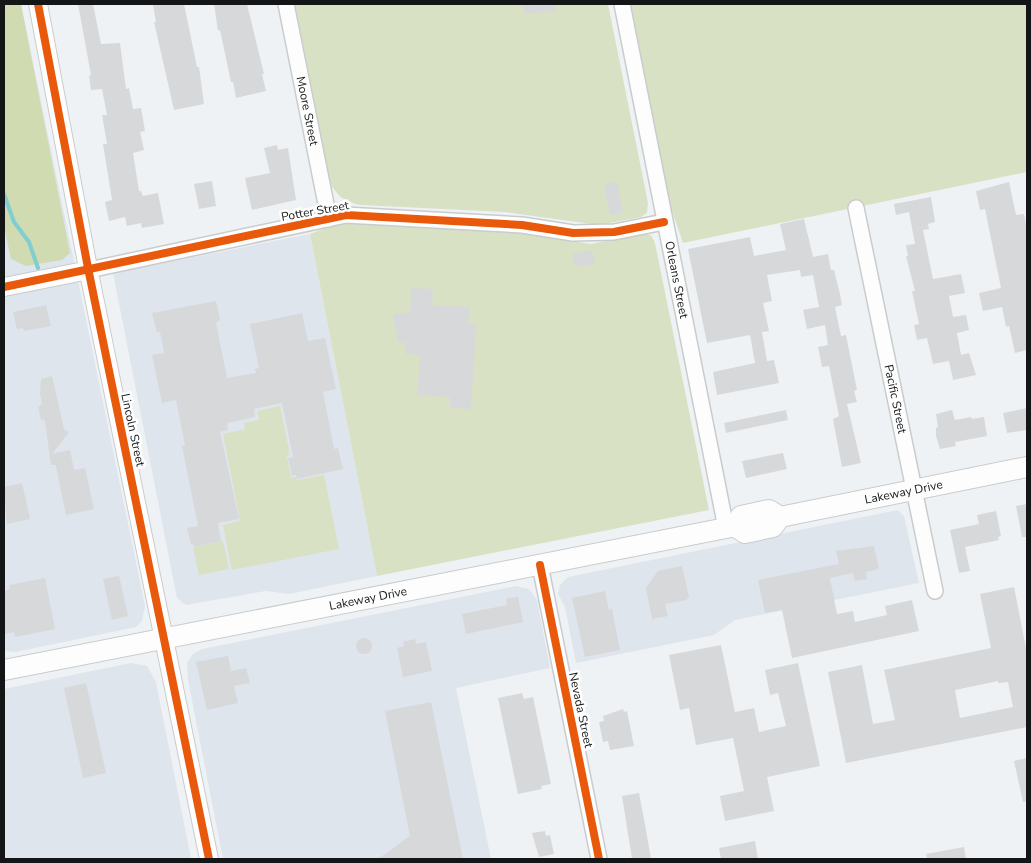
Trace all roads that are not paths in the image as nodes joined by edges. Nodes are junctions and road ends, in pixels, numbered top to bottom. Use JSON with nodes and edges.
{"nodes":[{"id":1,"x":38,"y":4,"type":"edge"},
{"id":2,"x":286,"y":4,"type":"edge"},
{"id":3,"x":622,"y":4,"type":"edge"},
{"id":4,"x":856,"y":208,"type":"dead end"},
{"id":5,"x":330,"y":219,"type":"junction"},
{"id":6,"x":664,"y":222,"type":"junction"},
{"id":7,"x":89,"y":270,"type":"junction"},
{"id":8,"x":4,"y":287,"type":"edge"},
{"id":9,"x":1027,"y":467,"type":"edge"},
{"id":10,"x":914,"y":490,"type":"junction"},
{"id":11,"x":730,"y":527,"type":"junction"},
{"id":12,"x":540,"y":565,"type":"junction"},
{"id":13,"x":935,"y":591,"type":"dead end"},
{"id":14,"x":164,"y":640,"type":"junction"},
{"id":15,"x":4,"y":670,"type":"edge"},
{"id":16,"x":209,"y":859,"type":"edge"},
{"id":17,"x":599,"y":859,"type":"edge"}],
"edges":[{"from":1,"to":7,"type":"street","name":"Lincoln Street"},
{"from":2,"to":5,"type":"street","name":"Moore Street"},
{"from":3,"to":6,"type":"street","name":"Orleans Street"},
{"from":4,"to":10,"type":"street","name":"Pacific Street"},
{"from":5,"to":6,"type":"street","name":"Potter Street"},
{"from":5,"to":7,"type":"street","name":"Potter Street"},
{"from":6,"to":11,"type":"street","name":"Orleans Street"},
{"from":7,"to":8,"type":"street","name":"Potter Street"},
{"from":7,"to":14,"type":"street","name":"Lincoln Street"},
{"from":9,"to":10,"type":"main road","name":"Lakeway Drive"},
{"from":10,"to":11,"type":"main road","name":"Lakeway Drive"},
{"from":10,"to":13,"type":"street","name":"Pacific Street"},
{"from":11,"to":12,"type":"main road","name":"Lakeway Drive"},
{"from":12,"to":14,"type":"main road","name":"Lakeway Drive"},
{"from":12,"to":17,"type":"street","name":"Nevada Street"},
{"from":14,"to":15,"type":"main road","name":"Lakeway Drive"},
{"from":14,"to":16,"type":"street","name":"Lincoln Street"}]}
